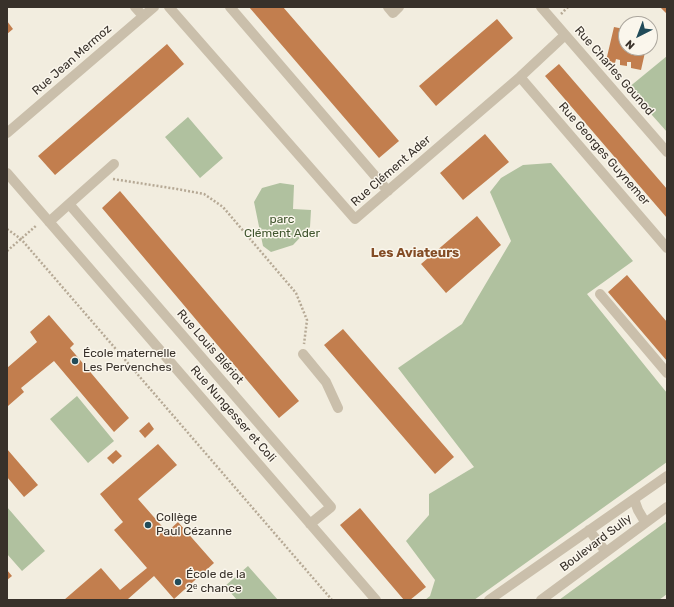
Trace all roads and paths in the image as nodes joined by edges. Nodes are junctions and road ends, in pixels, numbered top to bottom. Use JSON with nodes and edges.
{"nodes":[{"id":1,"x":135,"y":7,"type":"edge"},
{"id":2,"x":154,"y":7,"type":"edge"},
{"id":3,"x":170,"y":7,"type":"edge"},
{"id":4,"x":230,"y":7,"type":"edge"},
{"id":5,"x":388,"y":7,"type":"edge"},
{"id":6,"x":399,"y":7,"type":"edge"},
{"id":7,"x":541,"y":7,"type":"edge"},
{"id":8,"x":143,"y":16,"type":"junction"},
{"id":9,"x":565,"y":35,"type":"junction"},
{"id":10,"x":520,"y":77,"type":"junction"},
{"id":11,"x":7,"y":133,"type":"edge"},
{"id":12,"x":667,"y":152,"type":"edge"},
{"id":13,"x":114,"y":164,"type":"dead end"},
{"id":14,"x":7,"y":173,"type":"edge"},
{"id":15,"x":99,"y":177,"type":"junction"},
{"id":16,"x":388,"y":191,"type":"junction"},
{"id":17,"x":69,"y":204,"type":"junction"},
{"id":18,"x":47,"y":220,"type":"junction"},
{"id":19,"x":7,"y":228,"type":"edge"},
{"id":20,"x":21,"y":239,"type":"junction"},
{"id":21,"x":667,"y":248,"type":"edge"},
{"id":22,"x":7,"y":251,"type":"edge"},
{"id":23,"x":600,"y":294,"type":"dead end"},
{"id":24,"x":303,"y":354,"type":"joint"},
{"id":25,"x":667,"y":373,"type":"edge"},
{"id":26,"x":338,"y":408,"type":"dead end"},
{"id":27,"x":667,"y":476,"type":"edge"},
{"id":28,"x":634,"y":499,"type":"junction"},
{"id":29,"x":667,"y":507,"type":"edge"},
{"id":30,"x":645,"y":522,"type":"junction"},
{"id":31,"x":310,"y":524,"type":"junction"},
{"id":32,"x":589,"y":530,"type":"junction"},
{"id":33,"x":606,"y":552,"type":"junction"},
{"id":34,"x":332,"y":600,"type":"edge"},
{"id":35,"x":376,"y":600,"type":"edge"},
{"id":36,"x":489,"y":600,"type":"edge"},
{"id":37,"x":541,"y":600,"type":"edge"}],
"edges":[{"from":1,"to":8,"type":"street"},
{"from":2,"to":8,"type":"street","name":"Rue Jean Mermoz"},
{"from":3,"to":16,"type":"street","name":"Rue Clément Ader"},
{"from":4,"to":16,"type":"street"},
{"from":5,"to":6,"type":"street"},
{"from":7,"to":9,"type":"street","name":"Rue Charles Gounod"},
{"from":8,"to":11,"type":"street","name":"Rue Jean Mermoz"},
{"from":9,"to":10,"type":"street","name":"Rue Clément Ader"},
{"from":9,"to":12,"type":"street","name":"Rue Charles Gounod"},
{"from":10,"to":16,"type":"street","name":"Rue Clément Ader"},
{"from":10,"to":21,"type":"street","name":"Rue Georges Guynemer"},
{"from":13,"to":15,"type":"street"},
{"from":14,"to":18,"type":"street","name":"Rue Nungesser et Coli"},
{"from":15,"to":17,"type":"street"},
{"from":15,"to":24,"type":"path"},
{"from":17,"to":18,"type":"street"},
{"from":17,"to":31,"type":"street","name":"Rue Louis Blériot"},
{"from":18,"to":20,"type":"path"},
{"from":18,"to":31,"type":"street","name":"Rue Nungesser et Coli"},
{"from":19,"to":20,"type":"path"},
{"from":20,"to":22,"type":"path"},
{"from":20,"to":34,"type":"path"},
{"from":23,"to":25,"type":"street"},
{"from":24,"to":26,"type":"street"},
{"from":27,"to":28,"type":"street"},
{"from":28,"to":30,"type":"street"},
{"from":28,"to":32,"type":"street"},
{"from":29,"to":30,"type":"street","name":"Boulevard Sully"},
{"from":30,"to":33,"type":"street","name":"Boulevard Sully"},
{"from":31,"to":35,"type":"street","name":"Rue Nungesser et Coli"},
{"from":32,"to":33,"type":"street"},
{"from":32,"to":36,"type":"street"},
{"from":33,"to":37,"type":"street","name":"Boulevard Sully"}]}
